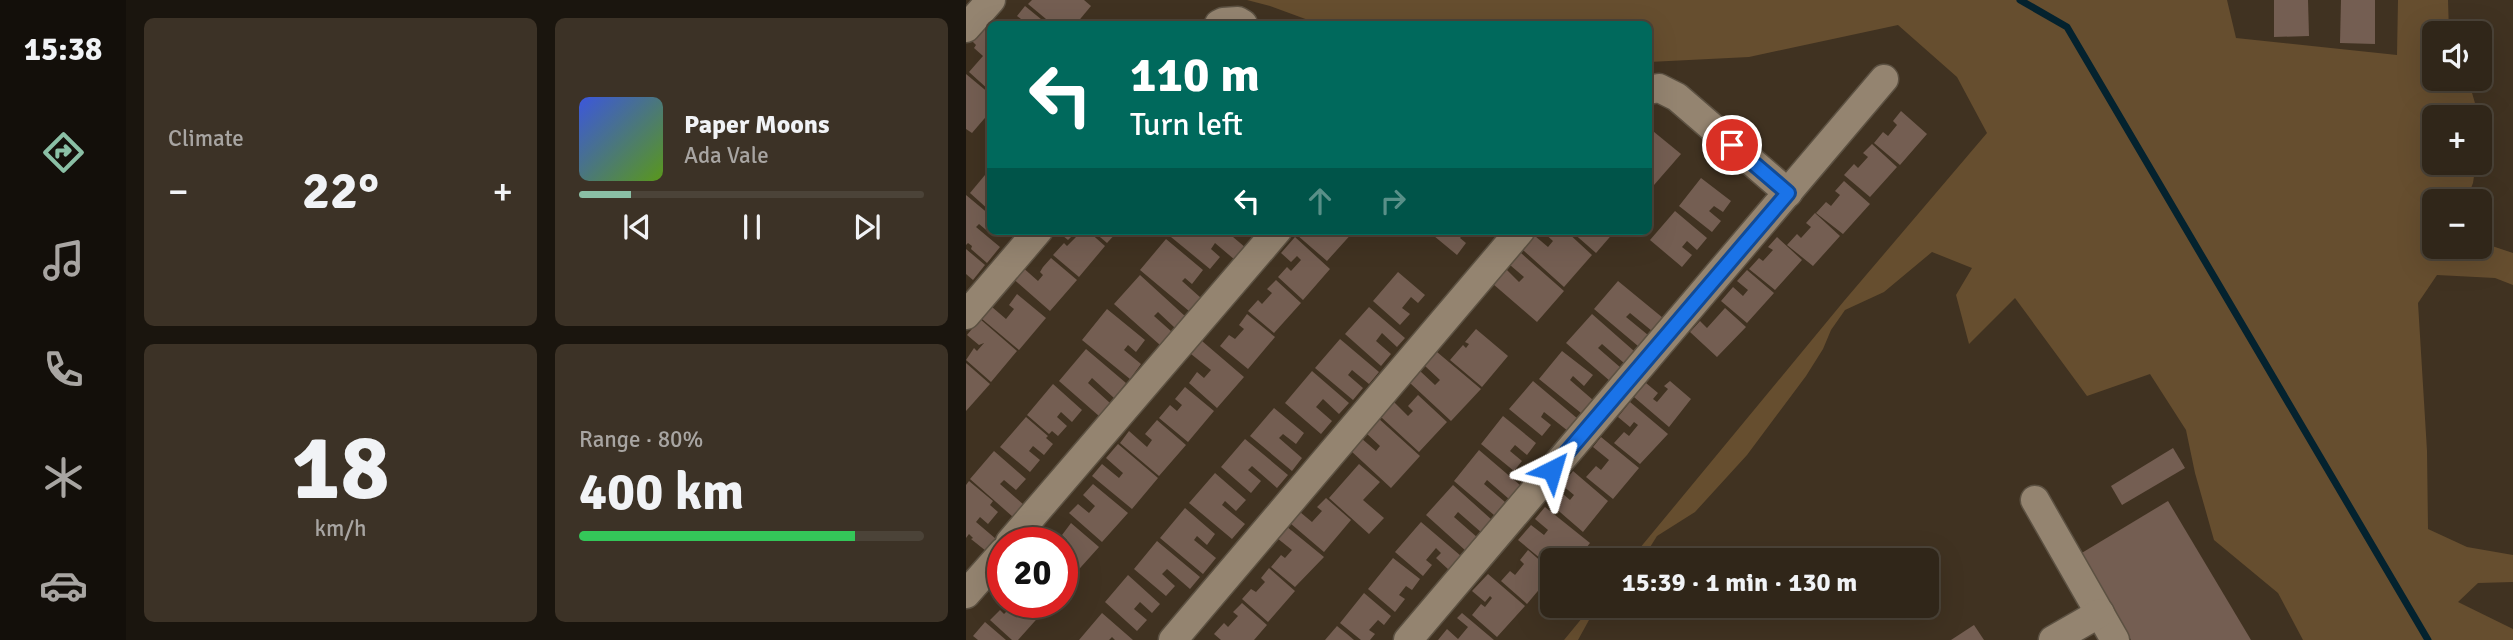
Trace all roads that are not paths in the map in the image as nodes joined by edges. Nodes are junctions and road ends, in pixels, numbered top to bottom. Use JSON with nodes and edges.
{"nodes":[{"id":1,"x":991,"y":0,"type":"edge"},
{"id":2,"x":966,"y":29,"type":"edge"},
{"id":3,"x":1884,"y":79,"type":"dead end"},
{"id":4,"x":1652,"y":89,"type":"edge"},
{"id":5,"x":1788,"y":193,"type":"junction"},
{"id":6,"x":1035,"y":235,"type":"edge"},
{"id":7,"x":1274,"y":235,"type":"edge"},
{"id":8,"x":1517,"y":235,"type":"edge"},
{"id":9,"x":966,"y":315,"type":"edge"},
{"id":10,"x":2035,"y":500,"type":"dead end"},
{"id":11,"x":1023,"y":527,"type":"edge"},
{"id":12,"x":987,"y":570,"type":"edge"},
{"id":13,"x":966,"y":594,"type":"edge"},
{"id":14,"x":2100,"y":613,"type":"junction"},
{"id":15,"x":1172,"y":640,"type":"edge"},
{"id":16,"x":1408,"y":640,"type":"edge"},
{"id":17,"x":2053,"y":640,"type":"edge"},
{"id":18,"x":2115,"y":640,"type":"edge"}],
"edges":[{"from":1,"to":2,"type":"lane"},
{"from":3,"to":5,"type":"lane"},
{"from":4,"to":5,"type":"lane"},
{"from":5,"to":16,"type":"lane"},
{"from":6,"to":9,"type":"lane"},
{"from":7,"to":11,"type":"lane"},
{"from":8,"to":15,"type":"lane"},
{"from":10,"to":14,"type":"lane"},
{"from":12,"to":13,"type":"lane"},
{"from":14,"to":17,"type":"lane"},
{"from":14,"to":18,"type":"lane"}]}
